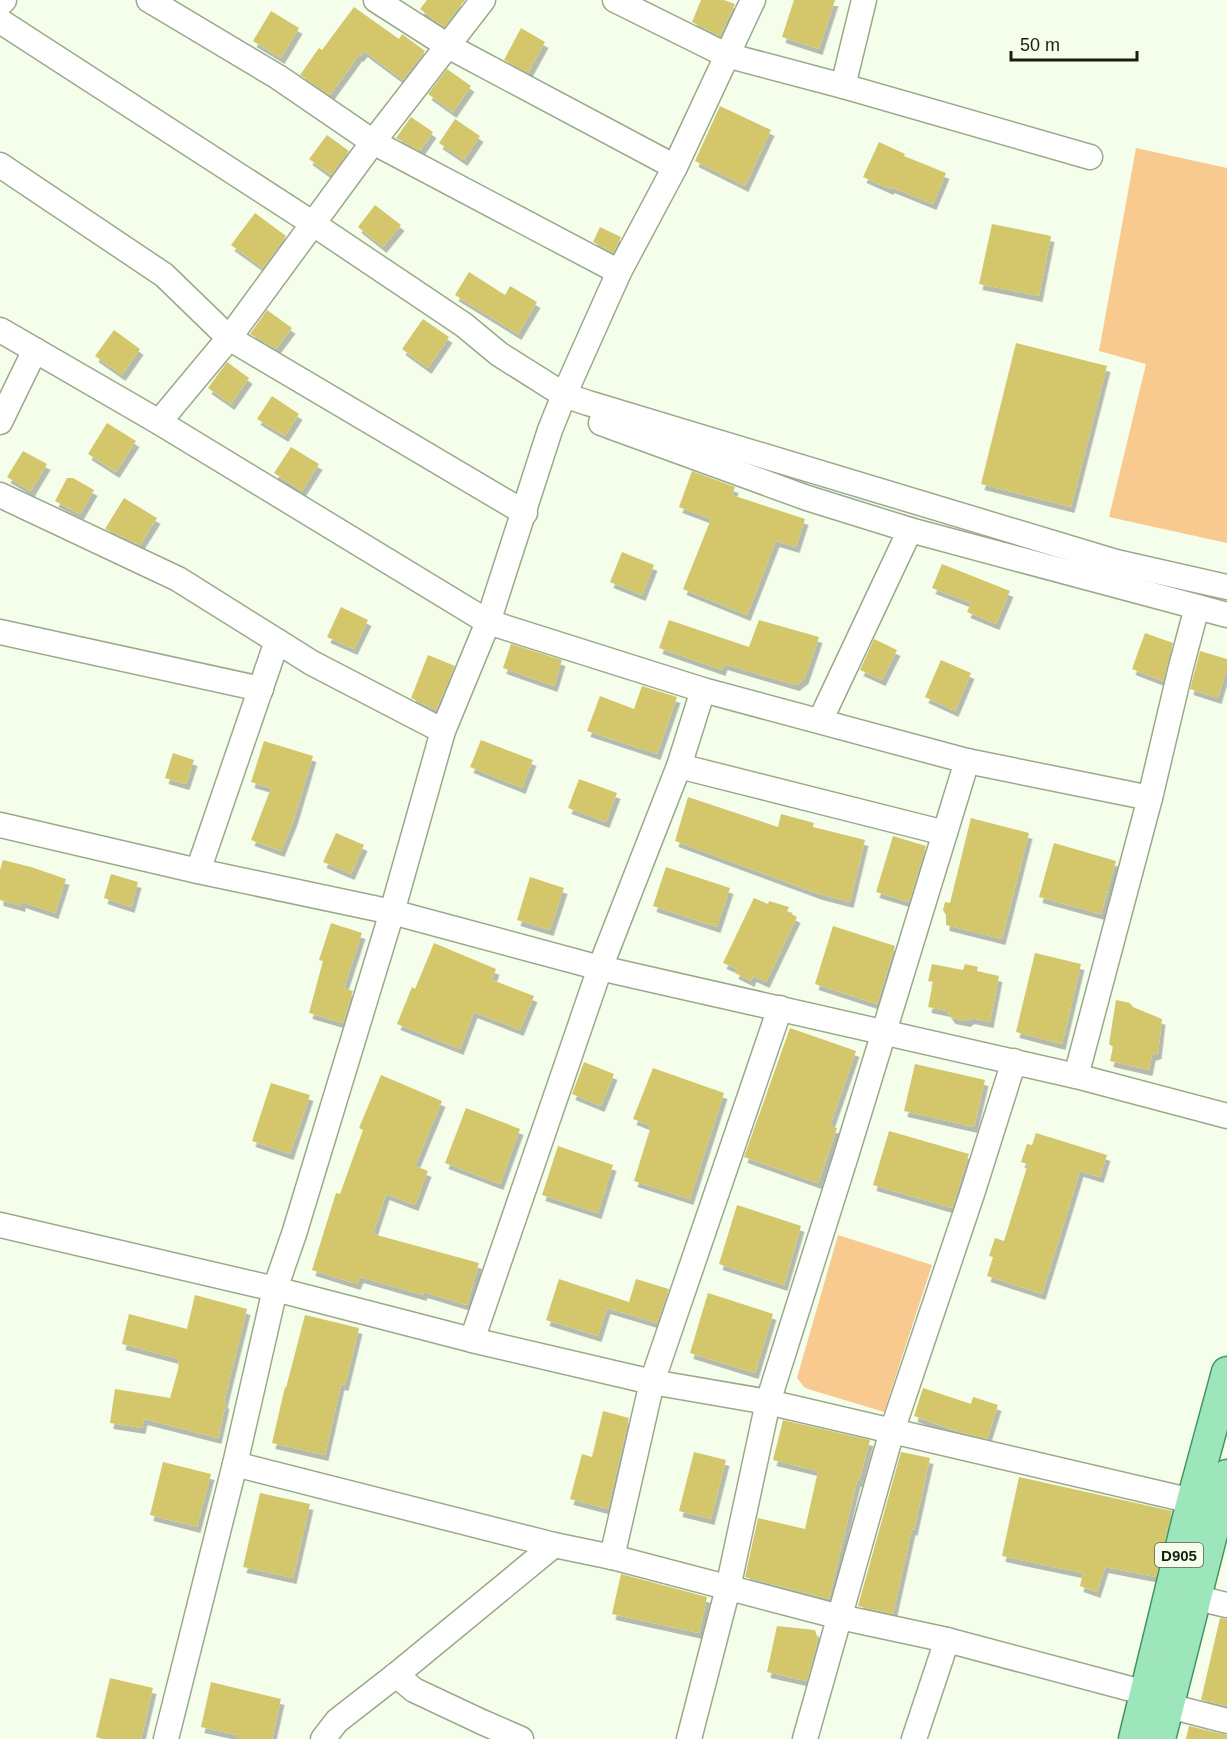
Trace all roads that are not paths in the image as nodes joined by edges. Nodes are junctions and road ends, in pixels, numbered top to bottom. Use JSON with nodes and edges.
{"nodes":[{"id":1,"x":4,"y":0,"type":"edge"},
{"id":2,"x":148,"y":0,"type":"edge"},
{"id":3,"x":376,"y":0,"type":"edge"},
{"id":4,"x":483,"y":0,"type":"edge"},
{"id":5,"x":615,"y":0,"type":"edge"},
{"id":6,"x":753,"y":0,"type":"edge"},
{"id":7,"x":864,"y":0,"type":"edge"},
{"id":8,"x":0,"y":4,"type":"edge"},
{"id":9,"x":0,"y":21,"type":"edge"},
{"id":10,"x":448,"y":46,"type":"junction"},
{"id":11,"x":726,"y":55,"type":"junction"},
{"id":12,"x":843,"y":86,"type":"junction"},
{"id":13,"x":373,"y":142,"type":"junction"},
{"id":14,"x":1090,"y":158,"type":"dead end"},
{"id":15,"x":0,"y":165,"type":"edge"},
{"id":16,"x":675,"y":167,"type":"junction"},
{"id":17,"x":312,"y":223,"type":"junction"},
{"id":18,"x":619,"y":272,"type":"junction"},
{"id":19,"x":0,"y":330,"type":"edge"},
{"id":20,"x":229,"y":338,"type":"junction"},
{"id":21,"x":35,"y":350,"type":"junction"},
{"id":22,"x":562,"y":401,"type":"junction"},
{"id":23,"x":0,"y":422,"type":"edge"},
{"id":24,"x":159,"y":422,"type":"junction"},
{"id":25,"x":0,"y":495,"type":"edge"},
{"id":26,"x":525,"y":513,"type":"junction"},
{"id":27,"x":910,"y":530,"type":"junction"},
{"id":28,"x":1227,"y":587,"type":"edge"},
{"id":29,"x":1197,"y":607,"type":"junction"},
{"id":30,"x":1227,"y":615,"type":"edge"},
{"id":31,"x":488,"y":622,"type":"junction"},
{"id":32,"x":0,"y":632,"type":"edge"},
{"id":33,"x":278,"y":641,"type":"junction"},
{"id":34,"x":261,"y":689,"type":"junction"},
{"id":35,"x":703,"y":690,"type":"junction"},
{"id":36,"x":820,"y":721,"type":"junction"},
{"id":37,"x":443,"y":731,"type":"junction"},
{"id":38,"x":967,"y":761,"type":"junction"},
{"id":39,"x":679,"y":766,"type":"junction"},
{"id":40,"x":1150,"y":798,"type":"junction"},
{"id":41,"x":0,"y":825,"type":"edge"},
{"id":42,"x":945,"y":833,"type":"junction"},
{"id":43,"x":198,"y":871,"type":"junction"},
{"id":44,"x":392,"y":912,"type":"junction"},
{"id":45,"x":600,"y":968,"type":"junction"},
{"id":46,"x":780,"y":1008,"type":"junction"},
{"id":47,"x":885,"y":1032,"type":"junction"},
{"id":48,"x":1014,"y":1061,"type":"junction"},
{"id":49,"x":1076,"y":1076,"type":"junction"},
{"id":50,"x":1227,"y":1116,"type":"edge"},
{"id":51,"x":0,"y":1225,"type":"edge"},
{"id":52,"x":275,"y":1289,"type":"junction"},
{"id":53,"x":472,"y":1340,"type":"junction"},
{"id":54,"x":1227,"y":1372,"type":"edge"},
{"id":55,"x":652,"y":1382,"type":"junction"},
{"id":56,"x":768,"y":1402,"type":"junction"},
{"id":57,"x":892,"y":1431,"type":"junction"},
{"id":58,"x":235,"y":1464,"type":"junction"},
{"id":59,"x":1226,"y":1485,"type":"edge"},
{"id":60,"x":1192,"y":1501,"type":"junction"},
{"id":61,"x":554,"y":1545,"type":"junction"},
{"id":62,"x":612,"y":1557,"type":"junction"},
{"id":63,"x":728,"y":1588,"type":"junction"},
{"id":64,"x":1197,"y":1598,"type":"junction"},
{"id":65,"x":1227,"y":1605,"type":"edge"},
{"id":66,"x":840,"y":1617,"type":"junction"},
{"id":67,"x":947,"y":1640,"type":"junction"},
{"id":68,"x":396,"y":1675,"type":"junction"},
{"id":69,"x":1157,"y":1699,"type":"junction"},
{"id":70,"x":1227,"y":1721,"type":"edge"},
{"id":71,"x":166,"y":1739,"type":"edge"},
{"id":72,"x":323,"y":1739,"type":"edge"},
{"id":73,"x":521,"y":1739,"type":"edge"},
{"id":74,"x":688,"y":1739,"type":"edge"},
{"id":75,"x":805,"y":1739,"type":"edge"},
{"id":76,"x":914,"y":1739,"type":"edge"},
{"id":77,"x":1134,"y":1739,"type":"edge"},
{"id":78,"x":1161,"y":1739,"type":"edge"}],
"edges":[{"from":1,"to":8,"type":"street"},
{"from":2,"to":13,"type":"street"},
{"from":3,"to":10,"type":"street"},
{"from":4,"to":10,"type":"street"},
{"from":5,"to":11,"type":"street"},
{"from":6,"to":11,"type":"street"},
{"from":7,"to":12,"type":"street"},
{"from":9,"to":17,"type":"street"},
{"from":10,"to":13,"type":"street"},
{"from":10,"to":16,"type":"street"},
{"from":11,"to":12,"type":"street"},
{"from":11,"to":16,"type":"street"},
{"from":12,"to":14,"type":"street"},
{"from":13,"to":17,"type":"street"},
{"from":13,"to":18,"type":"street"},
{"from":15,"to":20,"type":"street"},
{"from":16,"to":18,"type":"street"},
{"from":17,"to":20,"type":"street"},
{"from":17,"to":22,"type":"street"},
{"from":18,"to":22,"type":"street"},
{"from":19,"to":21,"type":"street"},
{"from":20,"to":24,"type":"street"},
{"from":20,"to":26,"type":"street"},
{"from":21,"to":23,"type":"street"},
{"from":21,"to":24,"type":"street"},
{"from":22,"to":26,"type":"street"},
{"from":22,"to":27,"type":"street"},
{"from":22,"to":28,"type":"street"},
{"from":24,"to":31,"type":"street"},
{"from":25,"to":33,"type":"street"},
{"from":26,"to":31,"type":"street"},
{"from":27,"to":29,"type":"street"},
{"from":27,"to":36,"type":"street"},
{"from":29,"to":30,"type":"street"},
{"from":29,"to":40,"type":"street"},
{"from":31,"to":35,"type":"street"},
{"from":31,"to":37,"type":"street"},
{"from":32,"to":34,"type":"street"},
{"from":33,"to":34,"type":"street"},
{"from":33,"to":37,"type":"street"},
{"from":34,"to":43,"type":"street"},
{"from":35,"to":36,"type":"street"},
{"from":35,"to":39,"type":"street"},
{"from":36,"to":38,"type":"street"},
{"from":37,"to":44,"type":"street"},
{"from":38,"to":40,"type":"street"},
{"from":38,"to":42,"type":"street"},
{"from":39,"to":42,"type":"street"},
{"from":39,"to":45,"type":"street"},
{"from":40,"to":49,"type":"street"},
{"from":41,"to":43,"type":"street"},
{"from":42,"to":47,"type":"street"},
{"from":43,"to":44,"type":"street"},
{"from":44,"to":45,"type":"street"},
{"from":44,"to":52,"type":"street"},
{"from":45,"to":46,"type":"street"},
{"from":45,"to":53,"type":"street"},
{"from":46,"to":47,"type":"street"},
{"from":46,"to":55,"type":"street"},
{"from":47,"to":48,"type":"street"},
{"from":47,"to":56,"type":"street"},
{"from":48,"to":49,"type":"street"},
{"from":48,"to":57,"type":"street"},
{"from":49,"to":50,"type":"street"},
{"from":51,"to":52,"type":"street"},
{"from":52,"to":53,"type":"street"},
{"from":52,"to":58,"type":"street"},
{"from":53,"to":55,"type":"street"},
{"from":54,"to":60,"type":"main road","number":"D905"},
{"from":55,"to":56,"type":"street"},
{"from":55,"to":62,"type":"street"},
{"from":56,"to":57,"type":"street"},
{"from":56,"to":63,"type":"street"},
{"from":57,"to":60,"type":"street"},
{"from":57,"to":66,"type":"street"},
{"from":58,"to":61,"type":"street"},
{"from":58,"to":71,"type":"street"},
{"from":59,"to":64,"type":"main road","number":"D905"},
{"from":60,"to":69,"type":"main road","number":"D905"},
{"from":61,"to":62,"type":"street"},
{"from":61,"to":68,"type":"street"},
{"from":62,"to":63,"type":"street"},
{"from":63,"to":66,"type":"street"},
{"from":63,"to":74,"type":"street"},
{"from":64,"to":65,"type":"street"},
{"from":64,"to":69,"type":"main road","number":"D905"},
{"from":66,"to":67,"type":"street"},
{"from":66,"to":75,"type":"street"},
{"from":67,"to":69,"type":"street"},
{"from":67,"to":76,"type":"street"},
{"from":68,"to":72,"type":"street"},
{"from":68,"to":73,"type":"street"},
{"from":69,"to":70,"type":"street"},
{"from":69,"to":77,"type":"main road","number":"D905"},
{"from":69,"to":78,"type":"main road","number":"D905"}]}
